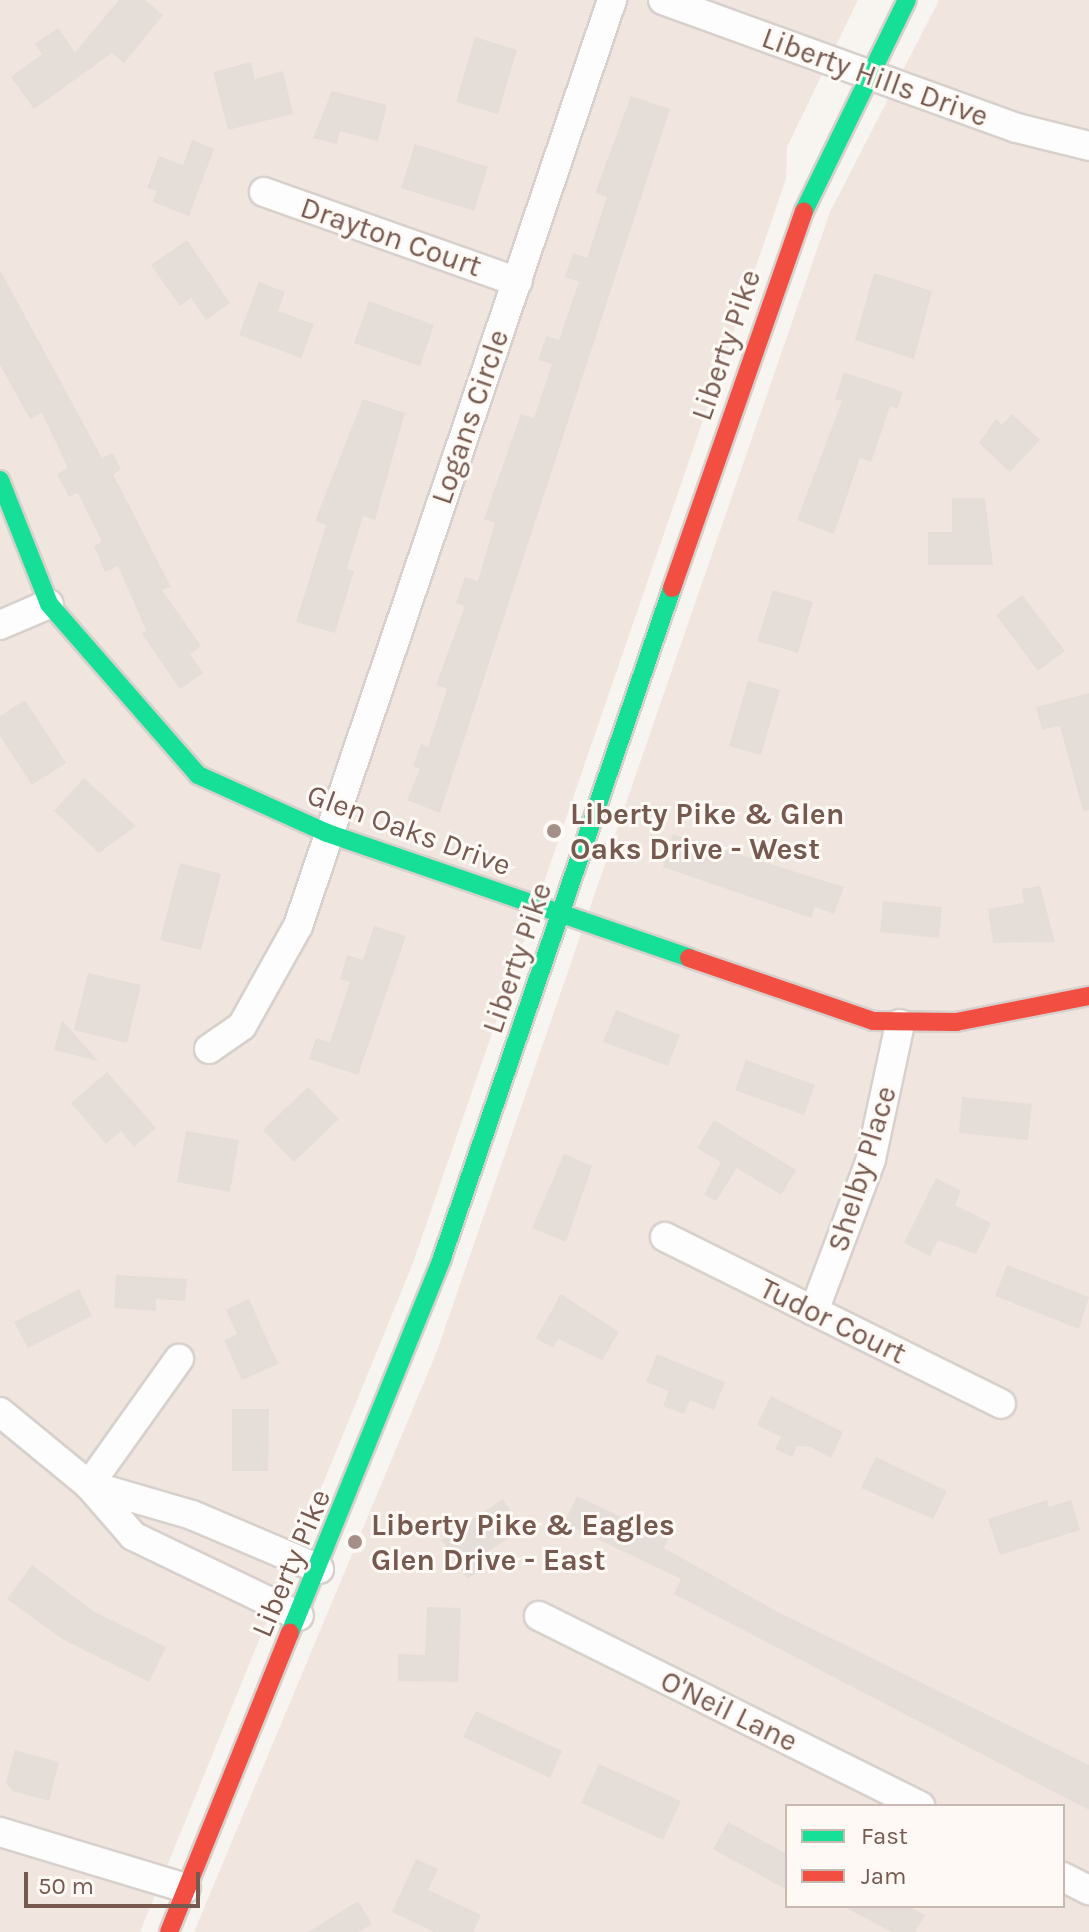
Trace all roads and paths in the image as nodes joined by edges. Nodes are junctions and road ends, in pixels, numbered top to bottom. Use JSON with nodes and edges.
{"nodes":[{"id":1,"x":612,"y":0,"type":"edge"},
{"id":2,"x":663,"y":0,"type":"edge"},
{"id":3,"x":907,"y":0,"type":"edge"},
{"id":4,"x":865,"y":73,"type":"junction"},
{"id":5,"x":1089,"y":146,"type":"edge"},
{"id":6,"x":264,"y":192,"type":"dead end"},
{"id":7,"x":518,"y":282,"type":"junction"},
{"id":8,"x":0,"y":480,"type":"edge"},
{"id":9,"x":49,"y":604,"type":"junction"},
{"id":10,"x":0,"y":625,"type":"edge"},
{"id":11,"x":327,"y":833,"type":"junction"},
{"id":12,"x":561,"y":916,"type":"junction"},
{"id":13,"x":1089,"y":996,"type":"edge"},
{"id":14,"x":900,"y":1024,"type":"junction"},
{"id":15,"x":209,"y":1049,"type":"dead end"},
{"id":16,"x":665,"y":1237,"type":"dead end"},
{"id":17,"x":814,"y":1311,"type":"junction"},
{"id":18,"x":179,"y":1359,"type":"dead end"},
{"id":19,"x":1001,"y":1404,"type":"dead end"},
{"id":20,"x":0,"y":1412,"type":"edge"},
{"id":21,"x":89,"y":1485,"type":"junction"},
{"id":22,"x":319,"y":1569,"type":"junction"},
{"id":23,"x":299,"y":1616,"type":"junction"},
{"id":24,"x":539,"y":1616,"type":"dead end"},
{"id":25,"x":916,"y":1804,"type":"edge"},
{"id":26,"x":0,"y":1832,"type":"edge"},
{"id":27,"x":1065,"y":1878,"type":"edge"},
{"id":28,"x":186,"y":1888,"type":"junction"},
{"id":29,"x":1089,"y":1890,"type":"edge"},
{"id":30,"x":169,"y":1932,"type":"edge"}],
"edges":[{"from":1,"to":7,"type":"street","name":"Logans Circle"},
{"from":2,"to":4,"type":"street","name":"Liberty Hills Drive"},
{"from":3,"to":4,"type":"street","name":"Liberty Pike"},
{"from":4,"to":5,"type":"street","name":"Liberty Hills Drive"},
{"from":4,"to":12,"type":"street","name":"Liberty Pike"},
{"from":6,"to":7,"type":"street","name":"Drayton Court"},
{"from":7,"to":11,"type":"street","name":"Logans Circle"},
{"from":8,"to":9,"type":"street","name":"Glen Oaks Drive"},
{"from":9,"to":10,"type":"street"},
{"from":9,"to":11,"type":"street","name":"Glen Oaks Drive"},
{"from":11,"to":12,"type":"street","name":"Glen Oaks Drive"},
{"from":11,"to":15,"type":"street","name":"Logans Circle"},
{"from":12,"to":14,"type":"street","name":"Glen Oaks Drive"},
{"from":12,"to":22,"type":"street","name":"Liberty Pike"},
{"from":13,"to":14,"type":"street","name":"Glen Oaks Drive"},
{"from":14,"to":17,"type":"street","name":"Shelby Place"},
{"from":16,"to":17,"type":"street","name":"Tudor Court"},
{"from":17,"to":19,"type":"street","name":"Tudor Court"},
{"from":18,"to":21,"type":"street"},
{"from":20,"to":21,"type":"street"},
{"from":21,"to":22,"type":"street"},
{"from":21,"to":23,"type":"street"},
{"from":22,"to":23,"type":"street","name":"Liberty Pike"},
{"from":23,"to":28,"type":"street","name":"Liberty Pike"},
{"from":24,"to":25,"type":"street","name":"O'Neil Lane"},
{"from":26,"to":28,"type":"street"},
{"from":27,"to":29,"type":"street"},
{"from":28,"to":30,"type":"street","name":"Liberty Pike"}]}
